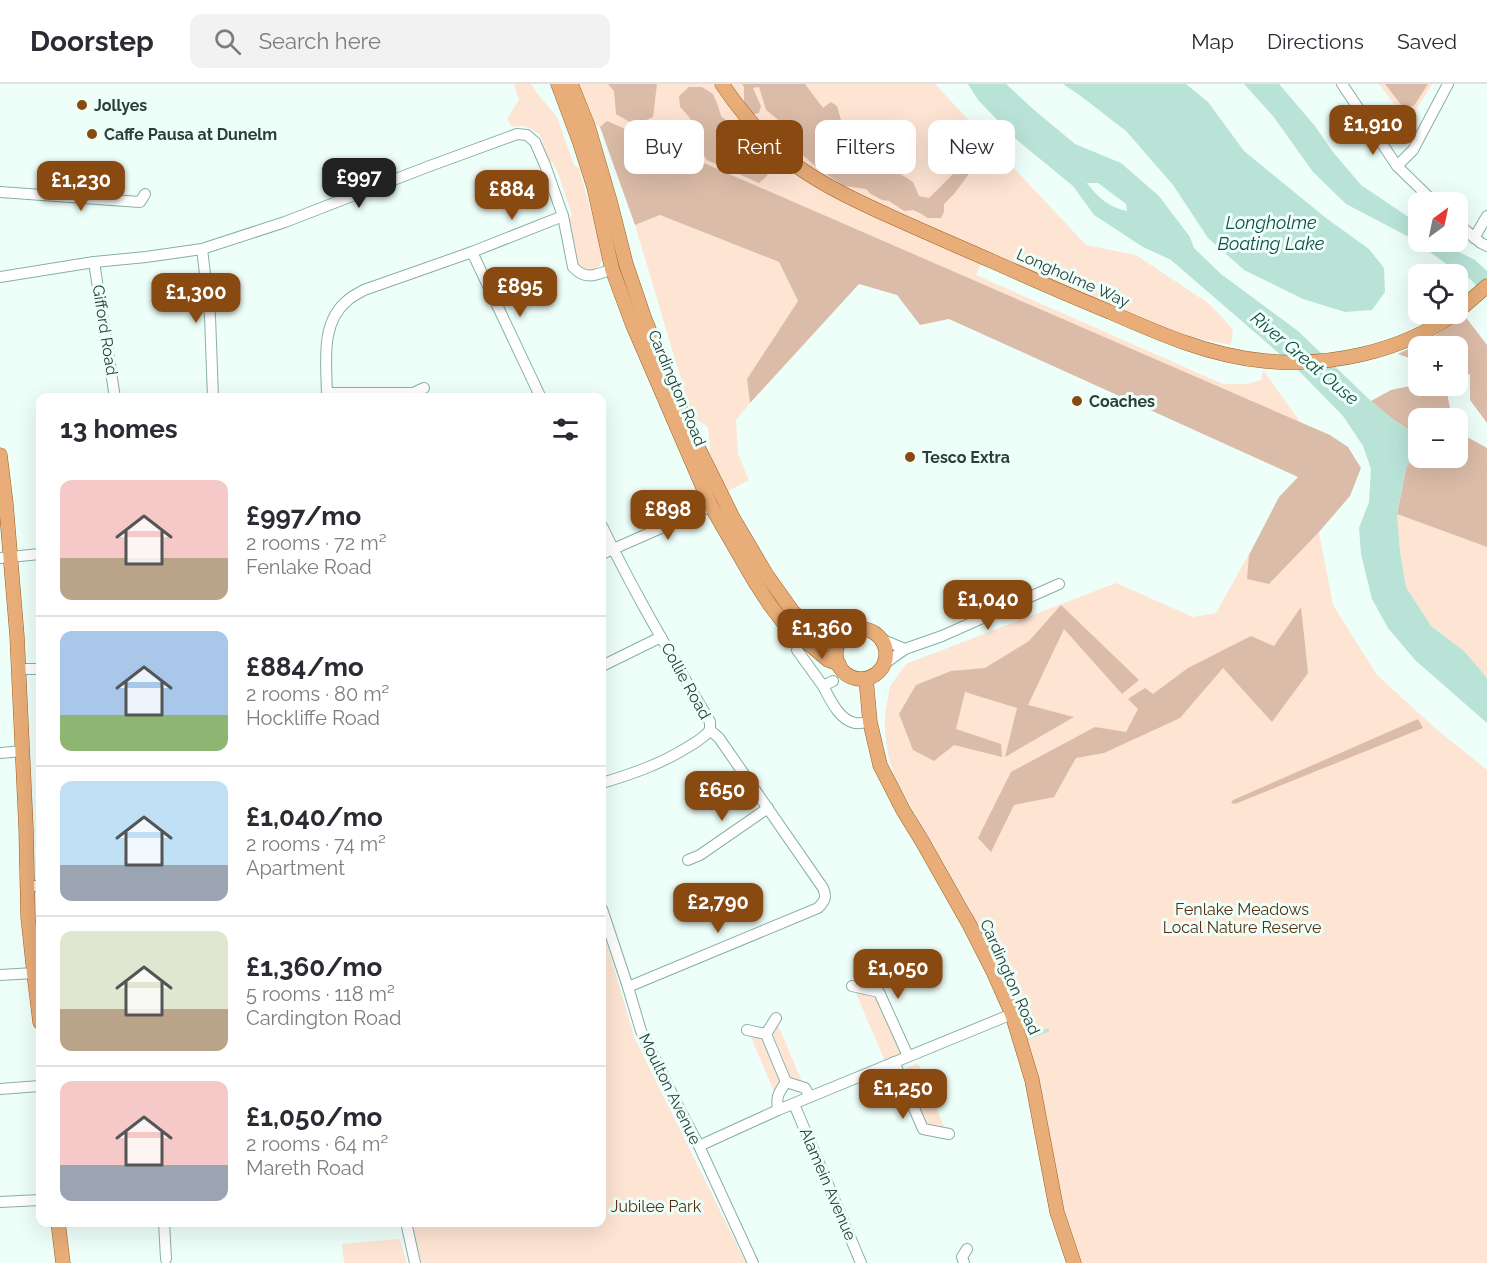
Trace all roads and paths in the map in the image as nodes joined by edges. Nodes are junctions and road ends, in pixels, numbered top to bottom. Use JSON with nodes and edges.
{"nodes":[{"id":1,"x":558,"y":84,"type":"edge"},
{"id":2,"x":571,"y":84,"type":"edge"},
{"id":3,"x":722,"y":84,"type":"edge"},
{"id":4,"x":1342,"y":84,"type":"edge"},
{"id":5,"x":1448,"y":84,"type":"edge"},
{"id":6,"x":1397,"y":166,"type":"junction"},
{"id":7,"x":0,"y":192,"type":"edge"},
{"id":8,"x":1424,"y":192,"type":"edge"},
{"id":9,"x":145,"y":194,"type":"dead end"},
{"id":10,"x":562,"y":216,"type":"junction"},
{"id":11,"x":1487,"y":216,"type":"edge"},
{"id":12,"x":1468,"y":233,"type":"edge"},
{"id":13,"x":1474,"y":238,"type":"junction"},
{"id":14,"x":1487,"y":246,"type":"edge"},
{"id":15,"x":202,"y":249,"type":"junction"},
{"id":16,"x":472,"y":252,"type":"junction"},
{"id":17,"x":94,"y":262,"type":"junction"},
{"id":18,"x":612,"y":269,"type":"junction"},
{"id":19,"x":0,"y":277,"type":"edge"},
{"id":20,"x":1482,"y":290,"type":"edge"},
{"id":21,"x":1468,"y":302,"type":"edge"},
{"id":22,"x":1437,"y":324,"type":"edge"},
{"id":23,"x":424,"y":388,"type":"dead end"},
{"id":24,"x":114,"y":393,"type":"edge"},
{"id":25,"x":213,"y":393,"type":"edge"},
{"id":26,"x":327,"y":393,"type":"edge"},
{"id":27,"x":413,"y":393,"type":"edge"},
{"id":28,"x":539,"y":393,"type":"edge"},
{"id":29,"x":0,"y":455,"type":"edge"},
{"id":30,"x":3,"y":504,"type":"edge"},
{"id":31,"x":711,"y":506,"type":"junction"},
{"id":32,"x":606,"y":534,"type":"edge"},
{"id":33,"x":613,"y":549,"type":"junction"},
{"id":34,"x":606,"y":552,"type":"edge"},
{"id":35,"x":36,"y":554,"type":"edge"},
{"id":36,"x":5,"y":557,"type":"edge"},
{"id":37,"x":1059,"y":584,"type":"dead end"},
{"id":38,"x":661,"y":637,"type":"junction"},
{"id":39,"x":843,"y":638,"type":"junction"},
{"id":40,"x":881,"y":639,"type":"junction"},
{"id":41,"x":905,"y":649,"type":"junction"},
{"id":42,"x":797,"y":650,"type":"dead end"},
{"id":43,"x":606,"y":664,"type":"edge"},
{"id":44,"x":838,"y":664,"type":"junction"},
{"id":45,"x":882,"y":667,"type":"junction"},
{"id":46,"x":19,"y":669,"type":"junction"},
{"id":47,"x":36,"y":669,"type":"edge"},
{"id":48,"x":866,"y":679,"type":"junction"},
{"id":49,"x":868,"y":705,"type":"junction"},
{"id":50,"x":870,"y":722,"type":"junction"},
{"id":51,"x":710,"y":730,"type":"junction"},
{"id":52,"x":23,"y":751,"type":"junction"},
{"id":53,"x":0,"y":753,"type":"edge"},
{"id":54,"x":606,"y":782,"type":"edge"},
{"id":55,"x":768,"y":807,"type":"junction"},
{"id":56,"x":688,"y":860,"type":"dead end"},
{"id":57,"x":34,"y":886,"type":"edge"},
{"id":58,"x":606,"y":925,"type":"edge"},
{"id":59,"x":34,"y":973,"type":"junction"},
{"id":60,"x":0,"y":975,"type":"edge"},
{"id":61,"x":36,"y":983,"type":"edge"},
{"id":62,"x":852,"y":986,"type":"dead end"},
{"id":63,"x":628,"y":987,"type":"junction"},
{"id":64,"x":1012,"y":1014,"type":"junction"},
{"id":65,"x":776,"y":1018,"type":"dead end"},
{"id":66,"x":747,"y":1030,"type":"dead end"},
{"id":67,"x":766,"y":1034,"type":"junction"},
{"id":68,"x":908,"y":1056,"type":"junction"},
{"id":69,"x":894,"y":1062,"type":"junction"},
{"id":70,"x":786,"y":1082,"type":"junction"},
{"id":71,"x":36,"y":1086,"type":"edge"},
{"id":72,"x":0,"y":1089,"type":"edge"},
{"id":73,"x":810,"y":1097,"type":"junction"},
{"id":74,"x":795,"y":1104,"type":"junction"},
{"id":75,"x":778,"y":1110,"type":"junction"},
{"id":76,"x":948,"y":1134,"type":"dead end"},
{"id":77,"x":699,"y":1146,"type":"junction"},
{"id":78,"x":36,"y":1200,"type":"edge"},
{"id":79,"x":0,"y":1202,"type":"edge"},
{"id":80,"x":59,"y":1227,"type":"edge"},
{"id":81,"x":164,"y":1227,"type":"edge"},
{"id":82,"x":406,"y":1227,"type":"edge"},
{"id":83,"x":166,"y":1259,"type":"dead end"},
{"id":84,"x":63,"y":1263,"type":"edge"},
{"id":85,"x":415,"y":1263,"type":"edge"},
{"id":86,"x":753,"y":1263,"type":"edge"},
{"id":87,"x":861,"y":1263,"type":"edge"},
{"id":88,"x":1074,"y":1263,"type":"edge"}],
"edges":[{"from":1,"to":18,"type":"main road","name":"Cardington Road"},
{"from":2,"to":39,"type":"main road","name":"Cardington Road"},
{"from":3,"to":22,"type":"main road","name":"Longholme Way"},
{"from":4,"to":6,"type":"street"},
{"from":5,"to":6,"type":"street"},
{"from":6,"to":8,"type":"street"},
{"from":7,"to":9,"type":"street"},
{"from":10,"to":15,"type":"street"},
{"from":10,"to":16,"type":"street"},
{"from":10,"to":18,"type":"street"},
{"from":11,"to":13,"type":"street"},
{"from":12,"to":13,"type":"street"},
{"from":13,"to":14,"type":"street"},
{"from":15,"to":17,"type":"street"},
{"from":15,"to":25,"type":"street"},
{"from":16,"to":26,"type":"street"},
{"from":16,"to":28,"type":"street"},
{"from":17,"to":19,"type":"street"},
{"from":17,"to":24,"type":"street","name":"Gifford Road"},
{"from":18,"to":31,"type":"main road","name":"Cardington Road"},
{"from":20,"to":21,"type":"main road"},
{"from":23,"to":27,"type":"street"},
{"from":29,"to":30,"type":"main road"},
{"from":30,"to":36,"type":"main road"},
{"from":31,"to":33,"type":"street"},
{"from":31,"to":44,"type":"main road","name":"Cardington Road"},
{"from":32,"to":33,"type":"street","name":"Collie Road"},
{"from":33,"to":34,"type":"street"},
{"from":33,"to":38,"type":"street","name":"Collie Road"},
{"from":35,"to":36,"type":"street"},
{"from":36,"to":46,"type":"main road"},
{"from":37,"to":41,"type":"street"},
{"from":38,"to":43,"type":"street"},
{"from":38,"to":51,"type":"street","name":"Collie Road"},
{"from":39,"to":40,"type":"main road"},
{"from":39,"to":44,"type":"main road"},
{"from":40,"to":41,"type":"street"},
{"from":40,"to":45,"type":"main road"},
{"from":41,"to":45,"type":"street"},
{"from":42,"to":50,"type":"street"},
{"from":44,"to":48,"type":"main road"},
{"from":45,"to":48,"type":"main road"},
{"from":45,"to":49,"type":"main road","name":"Cardington Road"},
{"from":46,"to":47,"type":"street"},
{"from":46,"to":52,"type":"main road"},
{"from":48,"to":49,"type":"main road","name":"Cardington Road"},
{"from":49,"to":50,"type":"main road","name":"Cardington Road"},
{"from":50,"to":64,"type":"main road","name":"Cardington Road"},
{"from":51,"to":54,"type":"street"},
{"from":51,"to":55,"type":"street","name":"Collie Road"},
{"from":52,"to":53,"type":"street"},
{"from":52,"to":57,"type":"main road"},
{"from":55,"to":56,"type":"street"},
{"from":55,"to":63,"type":"street","name":"Collie Road"},
{"from":57,"to":59,"type":"main road"},
{"from":58,"to":63,"type":"street","name":"Moulton Avenue"},
{"from":59,"to":60,"type":"street"},
{"from":59,"to":61,"type":"main road"},
{"from":62,"to":68,"type":"street"},
{"from":63,"to":77,"type":"street","name":"Moulton Avenue"},
{"from":64,"to":68,"type":"street"},
{"from":64,"to":88,"type":"main road","name":"Cardington Road"},
{"from":65,"to":67,"type":"street"},
{"from":66,"to":67,"type":"street"},
{"from":67,"to":70,"type":"street"},
{"from":68,"to":69,"type":"street"},
{"from":69,"to":73,"type":"street"},
{"from":69,"to":76,"type":"street"},
{"from":70,"to":73,"type":"street"},
{"from":70,"to":75,"type":"street"},
{"from":71,"to":72,"type":"street"},
{"from":73,"to":74,"type":"street"},
{"from":74,"to":75,"type":"street"},
{"from":74,"to":87,"type":"street","name":"Alamein Avenue"},
{"from":75,"to":77,"type":"street"},
{"from":77,"to":86,"type":"street","name":"Moulton Avenue"},
{"from":78,"to":79,"type":"street"},
{"from":80,"to":84,"type":"main road"},
{"from":81,"to":83,"type":"street"},
{"from":82,"to":85,"type":"street"}]}
